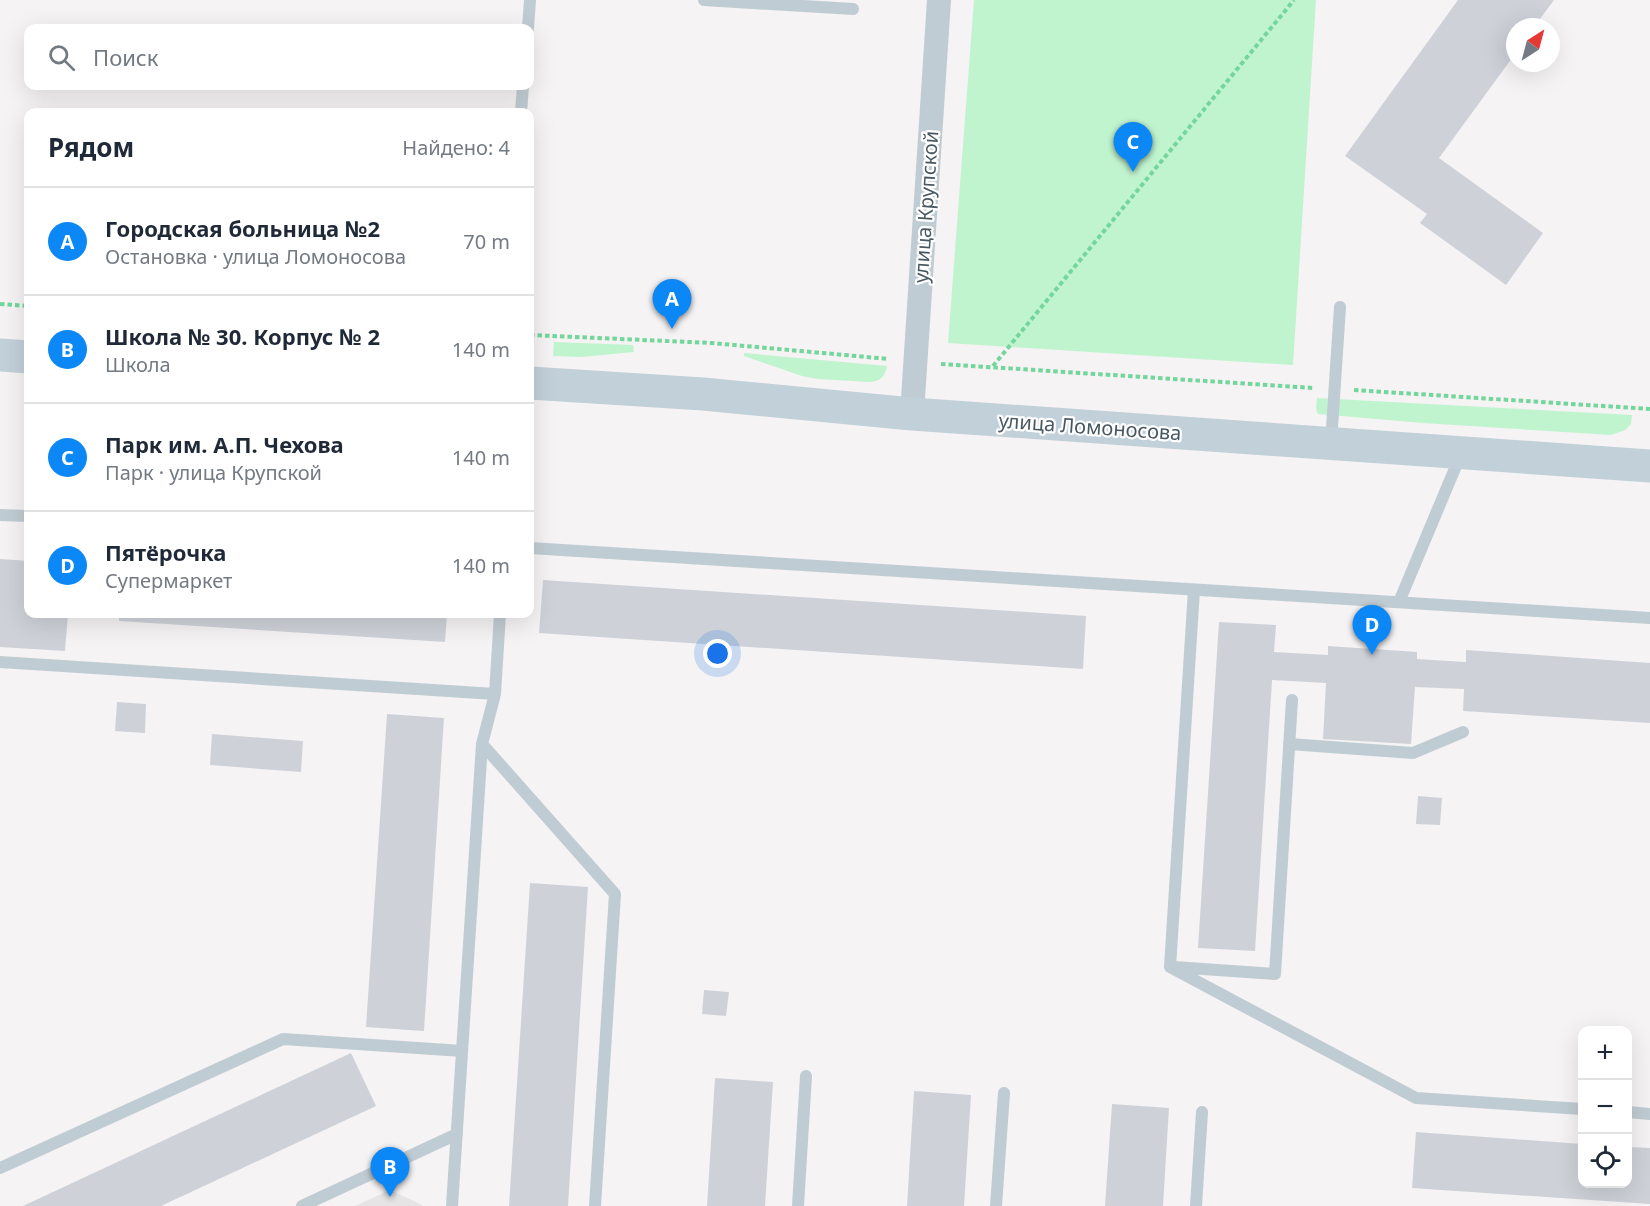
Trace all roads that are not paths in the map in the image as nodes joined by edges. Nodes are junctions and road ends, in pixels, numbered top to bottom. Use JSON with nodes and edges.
{"nodes":[{"id":1,"x":530,"y":0,"type":"edge"},
{"id":2,"x":704,"y":0,"type":"edge"},
{"id":3,"x":939,"y":0,"type":"edge"},
{"id":4,"x":853,"y":9,"type":"dead end"},
{"id":5,"x":528,"y":24,"type":"edge"},
{"id":6,"x":523,"y":90,"type":"edge"},
{"id":7,"x":521,"y":108,"type":"edge"},
{"id":8,"x":1340,"y":307,"type":"dead end"},
{"id":9,"x":0,"y":355,"type":"edge"},
{"id":10,"x":24,"y":357,"type":"edge"},
{"id":11,"x":534,"y":383,"type":"edge"},
{"id":12,"x":912,"y":414,"type":"junction"},
{"id":13,"x":1331,"y":444,"type":"junction"},
{"id":14,"x":1461,"y":454,"type":"junction"},
{"id":15,"x":1650,"y":466,"type":"edge"},
{"id":16,"x":0,"y":514,"type":"edge"},
{"id":17,"x":24,"y":516,"type":"edge"},
{"id":18,"x":534,"y":548,"type":"edge"},
{"id":19,"x":1194,"y":590,"type":"junction"},
{"id":20,"x":1400,"y":602,"type":"junction"},
{"id":21,"x":500,"y":618,"type":"edge"},
{"id":22,"x":1650,"y":618,"type":"edge"},
{"id":23,"x":0,"y":662,"type":"edge"},
{"id":24,"x":495,"y":694,"type":"junction"},
{"id":25,"x":1292,"y":700,"type":"dead end"},
{"id":26,"x":1463,"y":732,"type":"dead end"},
{"id":27,"x":482,"y":744,"type":"junction"},
{"id":28,"x":1289,"y":744,"type":"junction"},
{"id":29,"x":1170,"y":967,"type":"junction"},
{"id":30,"x":462,"y":1051,"type":"junction"},
{"id":31,"x":806,"y":1076,"type":"dead end"},
{"id":32,"x":1004,"y":1093,"type":"dead end"},
{"id":33,"x":1578,"y":1109,"type":"edge"},
{"id":34,"x":1202,"y":1112,"type":"dead end"},
{"id":35,"x":1632,"y":1112,"type":"edge"},
{"id":36,"x":1650,"y":1114,"type":"edge"},
{"id":37,"x":456,"y":1134,"type":"junction"},
{"id":38,"x":0,"y":1168,"type":"edge"},
{"id":39,"x":302,"y":1206,"type":"edge"},
{"id":40,"x":452,"y":1206,"type":"edge"},
{"id":41,"x":596,"y":1206,"type":"edge"},
{"id":42,"x":798,"y":1206,"type":"edge"},
{"id":43,"x":996,"y":1206,"type":"edge"},
{"id":44,"x":1196,"y":1206,"type":"edge"}],
"edges":[{"from":1,"to":5,"type":"lane"},
{"from":2,"to":4,"type":"lane"},
{"from":3,"to":12,"type":"street","name":"улица Крупской"},
{"from":6,"to":7,"type":"lane"},
{"from":8,"to":13,"type":"lane"},
{"from":9,"to":10,"type":"main road"},
{"from":11,"to":12,"type":"main road","name":"улица Ломоносова"},
{"from":12,"to":13,"type":"main road","name":"улица Ломоносова"},
{"from":13,"to":14,"type":"main road","name":"улица Ломоносова"},
{"from":14,"to":15,"type":"main road","name":"улица Ломоносова"},
{"from":14,"to":20,"type":"lane"},
{"from":16,"to":17,"type":"lane"},
{"from":18,"to":19,"type":"lane"},
{"from":19,"to":20,"type":"lane"},
{"from":19,"to":29,"type":"lane"},
{"from":20,"to":22,"type":"lane"},
{"from":21,"to":24,"type":"lane"},
{"from":23,"to":24,"type":"lane"},
{"from":24,"to":27,"type":"lane"},
{"from":25,"to":28,"type":"lane"},
{"from":26,"to":28,"type":"lane"},
{"from":27,"to":30,"type":"lane"},
{"from":27,"to":41,"type":"lane"},
{"from":28,"to":29,"type":"lane"},
{"from":29,"to":33,"type":"lane"},
{"from":30,"to":37,"type":"lane"},
{"from":30,"to":38,"type":"lane"},
{"from":31,"to":42,"type":"lane"},
{"from":32,"to":43,"type":"lane"},
{"from":34,"to":44,"type":"lane"},
{"from":35,"to":36,"type":"lane"},
{"from":37,"to":39,"type":"lane"},
{"from":37,"to":40,"type":"lane"}]}
